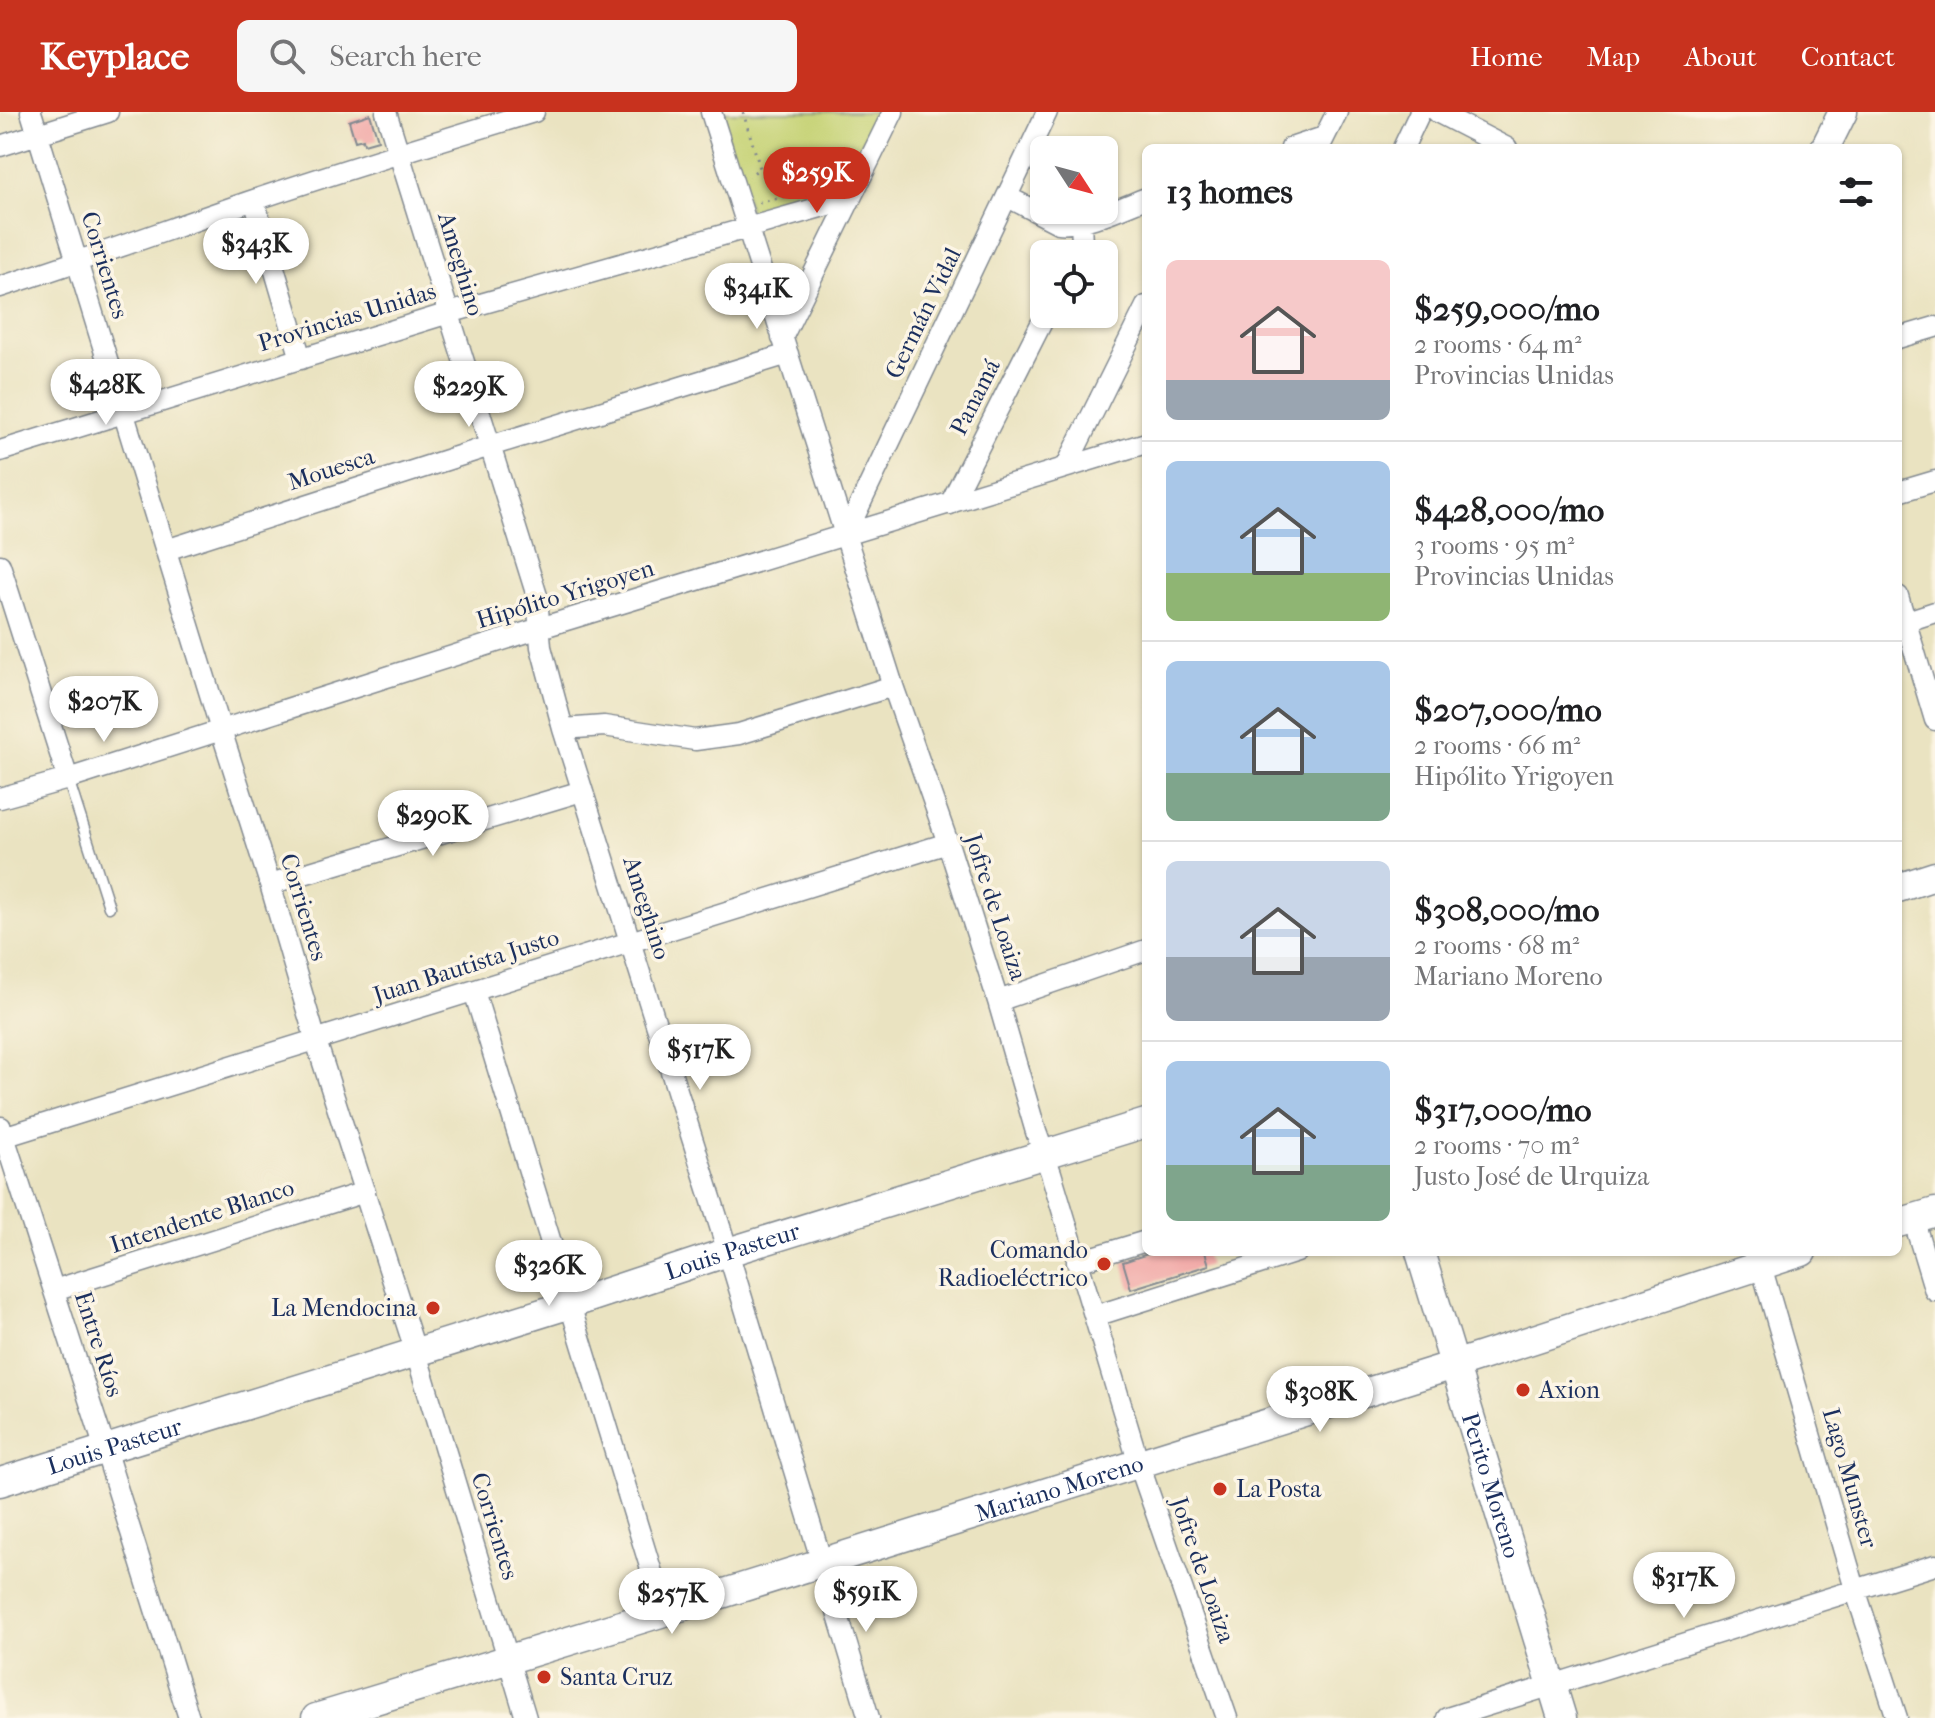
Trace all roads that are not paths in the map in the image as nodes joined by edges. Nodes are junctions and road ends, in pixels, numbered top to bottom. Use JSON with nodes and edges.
{"nodes":[{"id":1,"x":31,"y":112,"type":"edge"},
{"id":2,"x":108,"y":112,"type":"edge"},
{"id":3,"x":386,"y":112,"type":"edge"},
{"id":4,"x":534,"y":112,"type":"edge"},
{"id":5,"x":711,"y":112,"type":"edge"},
{"id":6,"x":893,"y":112,"type":"edge"},
{"id":7,"x":1047,"y":112,"type":"edge"},
{"id":8,"x":1337,"y":112,"type":"edge"},
{"id":9,"x":1420,"y":112,"type":"edge"},
{"id":10,"x":1437,"y":112,"type":"edge"},
{"id":11,"x":1826,"y":112,"type":"edge"},
{"id":12,"x":1843,"y":112,"type":"edge"},
{"id":13,"x":38,"y":134,"type":"junction"},
{"id":14,"x":1321,"y":142,"type":"edge"},
{"id":15,"x":1405,"y":144,"type":"edge"},
{"id":16,"x":1499,"y":144,"type":"edge"},
{"id":17,"x":1809,"y":144,"type":"edge"},
{"id":18,"x":1827,"y":144,"type":"edge"},
{"id":19,"x":0,"y":146,"type":"edge"},
{"id":20,"x":399,"y":153,"type":"junction"},
{"id":21,"x":1008,"y":197,"type":"junction"},
{"id":22,"x":849,"y":199,"type":"junction"},
{"id":23,"x":1142,"y":199,"type":"edge"},
{"id":24,"x":254,"y":200,"type":"junction"},
{"id":25,"x":1030,"y":208,"type":"edge"},
{"id":26,"x":1118,"y":208,"type":"edge"},
{"id":27,"x":748,"y":227,"type":"junction"},
{"id":28,"x":77,"y":262,"type":"junction"},
{"id":29,"x":0,"y":287,"type":"edge"},
{"id":30,"x":449,"y":313,"type":"junction"},
{"id":31,"x":1142,"y":314,"type":"edge"},
{"id":32,"x":1935,"y":327,"type":"edge"},
{"id":33,"x":1039,"y":328,"type":"edge"},
{"id":34,"x":1902,"y":337,"type":"edge"},
{"id":35,"x":785,"y":346,"type":"junction"},
{"id":36,"x":301,"y":359,"type":"junction"},
{"id":37,"x":124,"y":412,"type":"junction"},
{"id":38,"x":1142,"y":444,"type":"edge"},
{"id":39,"x":490,"y":446,"type":"junction"},
{"id":40,"x":0,"y":451,"type":"edge"},
{"id":41,"x":1066,"y":467,"type":"junction"},
{"id":42,"x":1935,"y":481,"type":"edge"},
{"id":43,"x":1902,"y":491,"type":"edge"},
{"id":44,"x":950,"y":504,"type":"junction"},
{"id":45,"x":845,"y":536,"type":"junction"},
{"id":46,"x":166,"y":550,"type":"junction"},
{"id":47,"x":0,"y":565,"type":"edge"},
{"id":48,"x":1935,"y":612,"type":"edge"},
{"id":49,"x":1902,"y":622,"type":"edge"},
{"id":50,"x":540,"y":628,"type":"junction"},
{"id":51,"x":893,"y":686,"type":"junction"},
{"id":52,"x":1935,"y":720,"type":"edge"},
{"id":53,"x":563,"y":729,"type":"junction"},
{"id":54,"x":221,"y":730,"type":"junction"},
{"id":55,"x":68,"y":779,"type":"junction"},
{"id":56,"x":582,"y":791,"type":"junction"},
{"id":57,"x":0,"y":798,"type":"edge"},
{"id":58,"x":948,"y":843,"type":"junction"},
{"id":59,"x":1935,"y":876,"type":"edge"},
{"id":60,"x":270,"y":884,"type":"junction"},
{"id":61,"x":1902,"y":887,"type":"edge"},
{"id":62,"x":109,"y":907,"type":"dead end"},
{"id":63,"x":630,"y":942,"type":"junction"},
{"id":64,"x":1142,"y":951,"type":"edge"},
{"id":65,"x":474,"y":991,"type":"junction"},
{"id":66,"x":998,"y":1001,"type":"junction"},
{"id":67,"x":316,"y":1041,"type":"junction"},
{"id":68,"x":1142,"y":1124,"type":"edge"},
{"id":69,"x":1,"y":1133,"type":"edge"},
{"id":70,"x":1044,"y":1153,"type":"junction"},
{"id":71,"x":365,"y":1192,"type":"junction"},
{"id":72,"x":1915,"y":1218,"type":"edge"},
{"id":73,"x":1142,"y":1242,"type":"edge"},
{"id":74,"x":728,"y":1252,"type":"junction"},
{"id":75,"x":1284,"y":1256,"type":"edge"},
{"id":76,"x":1421,"y":1256,"type":"edge"},
{"id":77,"x":1759,"y":1258,"type":"edge"},
{"id":78,"x":1077,"y":1262,"type":"junction"},
{"id":79,"x":54,"y":1290,"type":"junction"},
{"id":80,"x":1935,"y":1291,"type":"edge"},
{"id":81,"x":571,"y":1304,"type":"junction"},
{"id":82,"x":1095,"y":1316,"type":"junction"},
{"id":83,"x":416,"y":1353,"type":"junction"},
{"id":84,"x":1454,"y":1365,"type":"junction"},
{"id":85,"x":105,"y":1449,"type":"junction"},
{"id":86,"x":1139,"y":1464,"type":"junction"},
{"id":87,"x":0,"y":1482,"type":"edge"},
{"id":88,"x":821,"y":1562,"type":"junction"},
{"id":89,"x":1935,"y":1565,"type":"edge"},
{"id":90,"x":1855,"y":1589,"type":"junction"},
{"id":91,"x":664,"y":1612,"type":"junction"},
{"id":92,"x":508,"y":1660,"type":"junction"},
{"id":93,"x":1552,"y":1685,"type":"junction"},
{"id":94,"x":189,"y":1718,"type":"edge"},
{"id":95,"x":316,"y":1718,"type":"edge"},
{"id":96,"x":526,"y":1718,"type":"edge"},
{"id":97,"x":869,"y":1718,"type":"edge"},
{"id":98,"x":1227,"y":1718,"type":"edge"},
{"id":99,"x":1447,"y":1718,"type":"edge"},
{"id":100,"x":1562,"y":1718,"type":"edge"},
{"id":101,"x":1897,"y":1718,"type":"edge"}],
"edges":[{"from":1,"to":13,"type":"street","name":"Corrientes"},
{"from":2,"to":13,"type":"street"},
{"from":3,"to":20,"type":"street","name":"Ameghino"},
{"from":4,"to":20,"type":"street"},
{"from":5,"to":27,"type":"street","name":"Jofre de Loaiza"},
{"from":6,"to":22,"type":"street"},
{"from":7,"to":21,"type":"street","name":"Germán Vidal"},
{"from":8,"to":14,"type":"street"},
{"from":9,"to":15,"type":"street"},
{"from":10,"to":16,"type":"street"},
{"from":11,"to":17,"type":"main road"},
{"from":12,"to":18,"type":"main road"},
{"from":13,"to":19,"type":"street"},
{"from":13,"to":28,"type":"street","name":"Corrientes"},
{"from":20,"to":24,"type":"street"},
{"from":20,"to":30,"type":"street","name":"Ameghino"},
{"from":21,"to":25,"type":"street"},
{"from":21,"to":45,"type":"street","name":"Germán Vidal"},
{"from":22,"to":27,"type":"street","name":"Provincias Unidas"},
{"from":22,"to":35,"type":"street"},
{"from":23,"to":26,"type":"street"},
{"from":24,"to":28,"type":"street"},
{"from":24,"to":36,"type":"street"},
{"from":27,"to":30,"type":"street","name":"Provincias Unidas"},
{"from":27,"to":35,"type":"street","name":"Jofre de Loaiza"},
{"from":28,"to":29,"type":"street"},
{"from":28,"to":37,"type":"street","name":"Corrientes"},
{"from":30,"to":36,"type":"street","name":"Provincias Unidas"},
{"from":30,"to":39,"type":"street","name":"Ameghino"},
{"from":31,"to":41,"type":"street"},
{"from":32,"to":34,"type":"street"},
{"from":33,"to":44,"type":"street","name":"Panamá"},
{"from":35,"to":39,"type":"street","name":"Mouesca"},
{"from":35,"to":45,"type":"street","name":"Jofre de Loaiza"},
{"from":36,"to":37,"type":"street","name":"Provincias Unidas"},
{"from":37,"to":40,"type":"street","name":"Provincias Unidas"},
{"from":37,"to":46,"type":"street","name":"Corrientes"},
{"from":38,"to":41,"type":"street","name":"Hipólito Yrigoyen"},
{"from":39,"to":46,"type":"street","name":"Mouesca"},
{"from":39,"to":50,"type":"street","name":"Ameghino"},
{"from":41,"to":44,"type":"street","name":"Hipólito Yrigoyen"},
{"from":42,"to":43,"type":"street"},
{"from":44,"to":45,"type":"street","name":"Hipólito Yrigoyen"},
{"from":45,"to":50,"type":"street","name":"Hipólito Yrigoyen"},
{"from":45,"to":51,"type":"street","name":"Jofre de Loaiza"},
{"from":46,"to":54,"type":"street","name":"Corrientes"},
{"from":47,"to":55,"type":"street"},
{"from":48,"to":49,"type":"street"},
{"from":49,"to":52,"type":"street"},
{"from":50,"to":53,"type":"street","name":"Ameghino"},
{"from":50,"to":54,"type":"street","name":"Hipólito Yrigoyen"},
{"from":51,"to":53,"type":"street"},
{"from":51,"to":58,"type":"street","name":"Jofre de Loaiza"},
{"from":53,"to":56,"type":"street","name":"Ameghino"},
{"from":54,"to":55,"type":"street","name":"Hipólito Yrigoyen"},
{"from":54,"to":60,"type":"street","name":"Corrientes"},
{"from":55,"to":57,"type":"street","name":"Hipólito Yrigoyen"},
{"from":55,"to":62,"type":"lane"},
{"from":56,"to":60,"type":"street"},
{"from":56,"to":63,"type":"street","name":"Ameghino"},
{"from":58,"to":63,"type":"street","name":"Juan Bautista Justo"},
{"from":58,"to":66,"type":"street","name":"Jofre de Loaiza"},
{"from":59,"to":61,"type":"main road"},
{"from":60,"to":67,"type":"street","name":"Corrientes"},
{"from":63,"to":65,"type":"street","name":"Juan Bautista Justo"},
{"from":63,"to":74,"type":"street","name":"Ameghino"},
{"from":64,"to":66,"type":"street"},
{"from":65,"to":67,"type":"street","name":"Juan Bautista Justo"},
{"from":65,"to":81,"type":"street"},
{"from":66,"to":70,"type":"street","name":"Jofre de Loaiza"},
{"from":67,"to":69,"type":"street","name":"Juan Bautista Justo"},
{"from":67,"to":71,"type":"street","name":"Corrientes"},
{"from":68,"to":70,"type":"main road","name":"Louis Pasteur"},
{"from":69,"to":79,"type":"street","name":"Entre Ríos"},
{"from":70,"to":74,"type":"main road","name":"Louis Pasteur"},
{"from":70,"to":78,"type":"street","name":"Jofre de Loaiza"},
{"from":71,"to":79,"type":"street","name":"Intendente Blanco"},
{"from":71,"to":83,"type":"street","name":"Corrientes"},
{"from":72,"to":80,"type":"street"},
{"from":73,"to":78,"type":"street"},
{"from":74,"to":81,"type":"main road","name":"Louis Pasteur"},
{"from":74,"to":88,"type":"street","name":"Ameghino"},
{"from":75,"to":82,"type":"street"},
{"from":76,"to":84,"type":"main road","name":"Perito Moreno"},
{"from":77,"to":84,"type":"main road","name":"Mariano Moreno"},
{"from":77,"to":90,"type":"street","name":"Lago Munster"},
{"from":78,"to":82,"type":"street","name":"Jofre de Loaiza"},
{"from":79,"to":85,"type":"street","name":"Entre Ríos"},
{"from":81,"to":83,"type":"main road","name":"Louis Pasteur"},
{"from":81,"to":91,"type":"street"},
{"from":82,"to":86,"type":"street","name":"Jofre de Loaiza"},
{"from":83,"to":85,"type":"main road","name":"Louis Pasteur"},
{"from":83,"to":92,"type":"street","name":"Corrientes"},
{"from":84,"to":86,"type":"main road","name":"Mariano Moreno"},
{"from":84,"to":93,"type":"main road","name":"Perito Moreno"},
{"from":85,"to":87,"type":"main road","name":"Louis Pasteur"},
{"from":85,"to":94,"type":"street","name":"Entre Ríos"},
{"from":86,"to":88,"type":"main road","name":"Mariano Moreno"},
{"from":86,"to":98,"type":"street","name":"Jofre de Loaiza"},
{"from":88,"to":91,"type":"main road","name":"Mariano Moreno"},
{"from":88,"to":97,"type":"street","name":"Ameghino"},
{"from":89,"to":90,"type":"street"},
{"from":90,"to":93,"type":"street"},
{"from":90,"to":101,"type":"street","name":"Lago Munster"},
{"from":91,"to":92,"type":"main road","name":"Mariano Moreno"},
{"from":92,"to":95,"type":"main road","name":"Mariano Moreno"},
{"from":92,"to":96,"type":"street","name":"Corrientes"},
{"from":93,"to":99,"type":"street"},
{"from":93,"to":100,"type":"main road","name":"Perito Moreno"}]}
